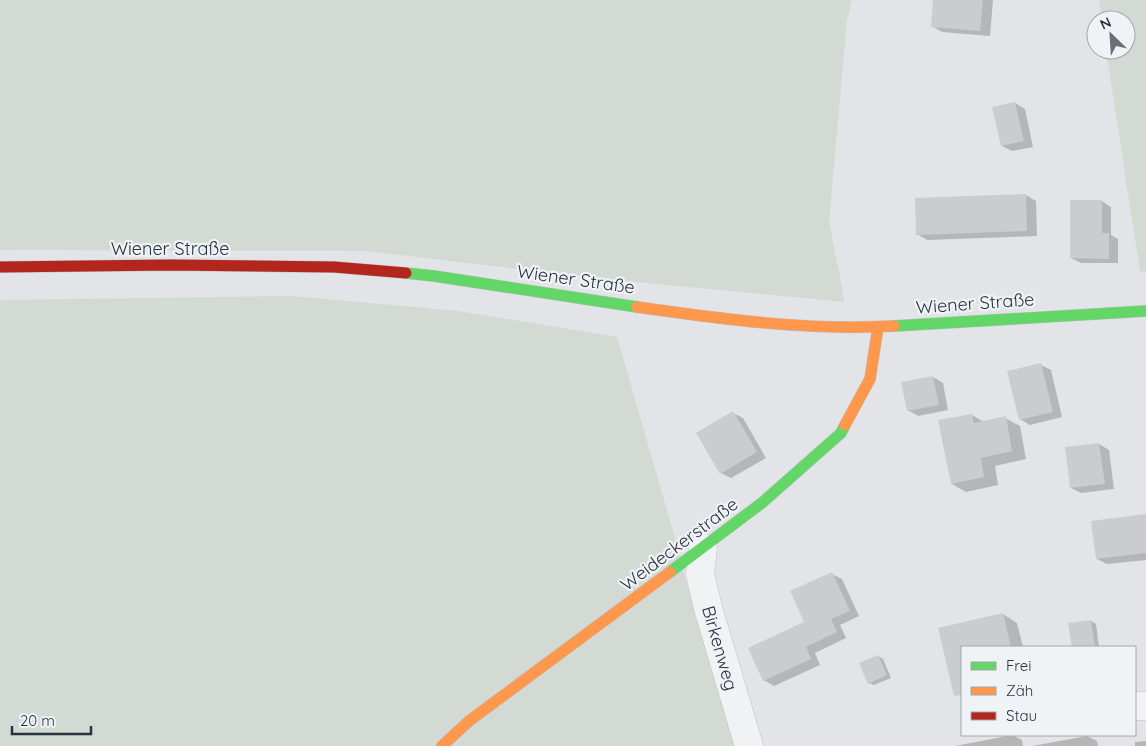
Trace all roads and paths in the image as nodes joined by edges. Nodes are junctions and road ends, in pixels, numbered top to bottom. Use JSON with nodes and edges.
{"nodes":[{"id":1,"x":0,"y":267,"type":"edge"},
{"id":2,"x":1146,"y":311,"type":"edge"},
{"id":3,"x":878,"y":327,"type":"junction"},
{"id":4,"x":702,"y":548,"type":"junction"},
{"id":5,"x":442,"y":746,"type":"edge"},
{"id":6,"x":749,"y":746,"type":"edge"}],
"edges":[{"from":1,"to":3,"type":"main road","name":"Wiener Straße"},
{"from":2,"to":3,"type":"main road","name":"Wiener Straße"},
{"from":3,"to":4,"type":"main road","name":"Weideckerstraße"},
{"from":4,"to":5,"type":"main road","name":"Weideckerstraße"},
{"from":4,"to":6,"type":"street","name":"Birkenweg"}]}
